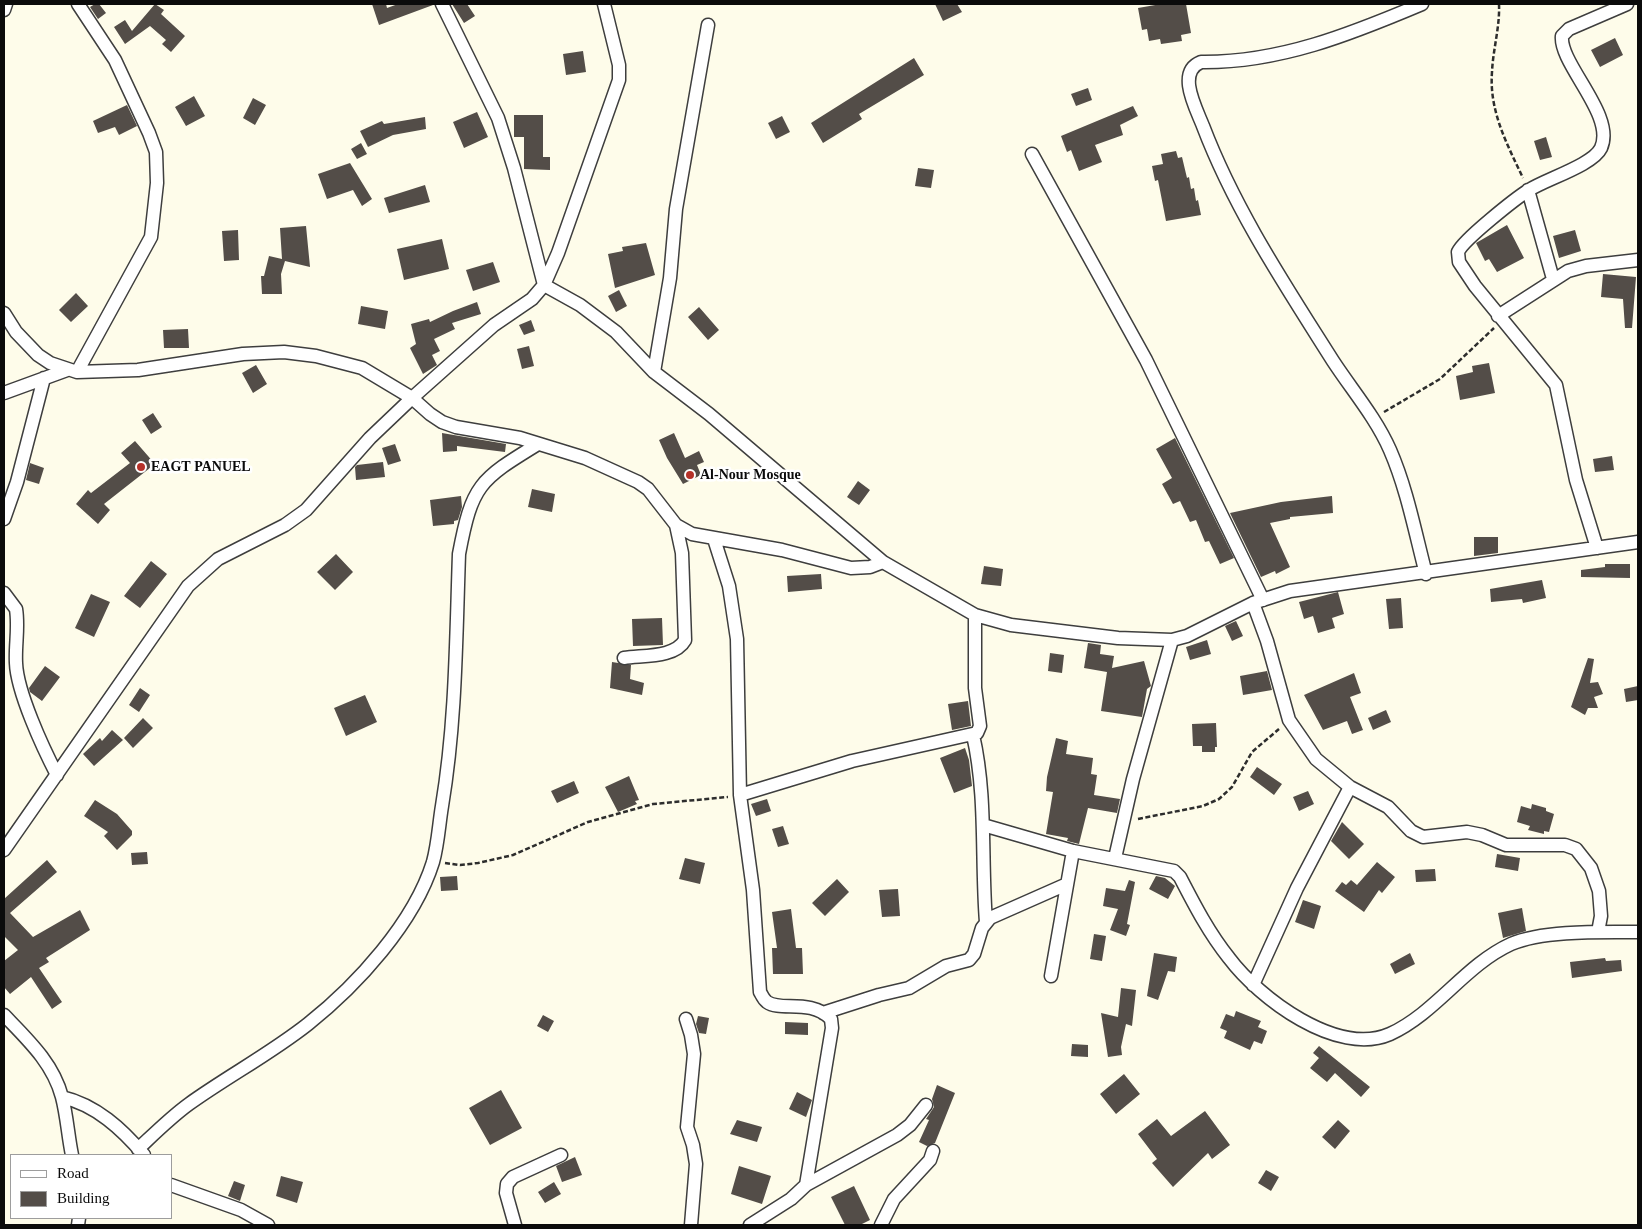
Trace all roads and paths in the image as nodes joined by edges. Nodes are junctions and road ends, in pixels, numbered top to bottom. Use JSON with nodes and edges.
{"nodes":[{"id":1,"x":6,"y":4,"type":"edge"},
{"id":2,"x":78,"y":4,"type":"edge"},
{"id":3,"x":442,"y":4,"type":"edge"},
{"id":4,"x":604,"y":4,"type":"edge"},
{"id":5,"x":1422,"y":4,"type":"edge"},
{"id":6,"x":1498,"y":4,"type":"edge"},
{"id":7,"x":1627,"y":4,"type":"edge"},
{"id":8,"x":4,"y":10,"type":"edge"},
{"id":9,"x":708,"y":25,"type":"dead end"},
{"id":10,"x":1032,"y":154,"type":"dead end"},
{"id":11,"x":1528,"y":190,"type":"junction"},
{"id":12,"x":1638,"y":260,"type":"edge"},
{"id":13,"x":1553,"y":279,"type":"junction"},
{"id":14,"x":544,"y":285,"type":"junction"},
{"id":15,"x":4,"y":313,"type":"edge"},
{"id":16,"x":1499,"y":318,"type":"junction"},
{"id":17,"x":72,"y":371,"type":"junction"},
{"id":18,"x":654,"y":372,"type":"junction"},
{"id":19,"x":44,"y":378,"type":"junction"},
{"id":20,"x":4,"y":393,"type":"edge"},
{"id":21,"x":412,"y":398,"type":"junction"},
{"id":22,"x":1375,"y":423,"type":"junction"},
{"id":23,"x":538,"y":444,"type":"junction"},
{"id":24,"x":4,"y":519,"type":"edge"},
{"id":25,"x":676,"y":525,"type":"junction"},
{"id":26,"x":714,"y":539,"type":"junction"},
{"id":27,"x":1638,"y":542,"type":"edge"},
{"id":28,"x":1597,"y":548,"type":"junction"},
{"id":29,"x":883,"y":562,"type":"junction"},
{"id":30,"x":1426,"y":574,"type":"junction"},
{"id":31,"x":4,"y":593,"type":"edge"},
{"id":32,"x":1258,"y":602,"type":"junction"},
{"id":33,"x":975,"y":615,"type":"junction"},
{"id":34,"x":1172,"y":640,"type":"junction"},
{"id":35,"x":624,"y":658,"type":"dead end"},
{"id":36,"x":1289,"y":720,"type":"junction"},
{"id":37,"x":973,"y":735,"type":"junction"},
{"id":38,"x":57,"y":774,"type":"junction"},
{"id":39,"x":1350,"y":787,"type":"junction"},
{"id":40,"x":740,"y":795,"type":"junction"},
{"id":41,"x":1124,"y":822,"type":"junction"},
{"id":42,"x":983,"y":825,"type":"junction"},
{"id":43,"x":4,"y":850,"type":"edge"},
{"id":44,"x":1074,"y":851,"type":"junction"},
{"id":45,"x":1115,"y":858,"type":"junction"},
{"id":46,"x":433,"y":861,"type":"junction"},
{"id":47,"x":1067,"y":884,"type":"junction"},
{"id":48,"x":986,"y":922,"type":"junction"},
{"id":49,"x":1598,"y":932,"type":"junction"},
{"id":50,"x":1638,"y":932,"type":"edge"},
{"id":51,"x":1051,"y":976,"type":"dead end"},
{"id":52,"x":1253,"y":985,"type":"junction"},
{"id":53,"x":823,"y":1013,"type":"junction"},
{"id":54,"x":4,"y":1015,"type":"edge"},
{"id":55,"x":686,"y":1019,"type":"dead end"},
{"id":56,"x":62,"y":1097,"type":"junction"},
{"id":57,"x":926,"y":1106,"type":"dead end"},
{"id":58,"x":933,"y":1151,"type":"dead end"},
{"id":59,"x":141,"y":1152,"type":"edge"},
{"id":60,"x":72,"y":1154,"type":"edge"},
{"id":61,"x":561,"y":1155,"type":"dead end"},
{"id":62,"x":806,"y":1185,"type":"junction"},
{"id":63,"x":172,"y":1186,"type":"edge"},
{"id":64,"x":268,"y":1225,"type":"edge"},
{"id":65,"x":515,"y":1225,"type":"edge"},
{"id":66,"x":691,"y":1225,"type":"edge"},
{"id":67,"x":750,"y":1225,"type":"edge"},
{"id":68,"x":880,"y":1225,"type":"edge"}],
"edges":[{"from":1,"to":8,"type":"street"},
{"from":2,"to":17,"type":"street"},
{"from":3,"to":14,"type":"street"},
{"from":4,"to":14,"type":"street"},
{"from":5,"to":22,"type":"street"},
{"from":6,"to":11,"type":"path"},
{"from":7,"to":11,"type":"street"},
{"from":9,"to":18,"type":"street"},
{"from":10,"to":32,"type":"street"},
{"from":11,"to":13,"type":"street"},
{"from":11,"to":16,"type":"street"},
{"from":12,"to":13,"type":"street"},
{"from":13,"to":16,"type":"street"},
{"from":14,"to":18,"type":"street"},
{"from":14,"to":21,"type":"street"},
{"from":15,"to":17,"type":"street"},
{"from":16,"to":22,"type":"path"},
{"from":16,"to":28,"type":"street"},
{"from":17,"to":19,"type":"street"},
{"from":17,"to":21,"type":"street"},
{"from":18,"to":29,"type":"street"},
{"from":19,"to":20,"type":"street"},
{"from":19,"to":24,"type":"street"},
{"from":21,"to":23,"type":"street"},
{"from":21,"to":38,"type":"street"},
{"from":22,"to":30,"type":"street"},
{"from":23,"to":25,"type":"street"},
{"from":23,"to":46,"type":"street"},
{"from":25,"to":26,"type":"street"},
{"from":25,"to":35,"type":"street"},
{"from":26,"to":29,"type":"street"},
{"from":26,"to":40,"type":"street"},
{"from":27,"to":28,"type":"street"},
{"from":28,"to":30,"type":"street"},
{"from":29,"to":33,"type":"street"},
{"from":30,"to":32,"type":"street"},
{"from":31,"to":38,"type":"street"},
{"from":32,"to":34,"type":"street"},
{"from":32,"to":36,"type":"street"},
{"from":33,"to":34,"type":"street"},
{"from":33,"to":37,"type":"street"},
{"from":34,"to":41,"type":"street"},
{"from":36,"to":39,"type":"street"},
{"from":36,"to":41,"type":"path"},
{"from":37,"to":40,"type":"street"},
{"from":37,"to":42,"type":"street"},
{"from":38,"to":43,"type":"street"},
{"from":39,"to":49,"type":"street"},
{"from":39,"to":52,"type":"street"},
{"from":40,"to":46,"type":"path"},
{"from":40,"to":53,"type":"street"},
{"from":41,"to":45,"type":"street"},
{"from":42,"to":44,"type":"street"},
{"from":42,"to":48,"type":"street"},
{"from":44,"to":45,"type":"street"},
{"from":44,"to":47,"type":"street"},
{"from":45,"to":52,"type":"street"},
{"from":46,"to":59,"type":"street"},
{"from":47,"to":48,"type":"street"},
{"from":47,"to":51,"type":"street"},
{"from":48,"to":53,"type":"street"},
{"from":49,"to":50,"type":"street"},
{"from":49,"to":52,"type":"street"},
{"from":53,"to":62,"type":"street"},
{"from":54,"to":56,"type":"street"},
{"from":55,"to":66,"type":"street"},
{"from":56,"to":59,"type":"street"},
{"from":56,"to":60,"type":"street"},
{"from":57,"to":62,"type":"street"},
{"from":58,"to":68,"type":"street"},
{"from":61,"to":65,"type":"street"},
{"from":62,"to":67,"type":"street"},
{"from":63,"to":64,"type":"street"}]}
